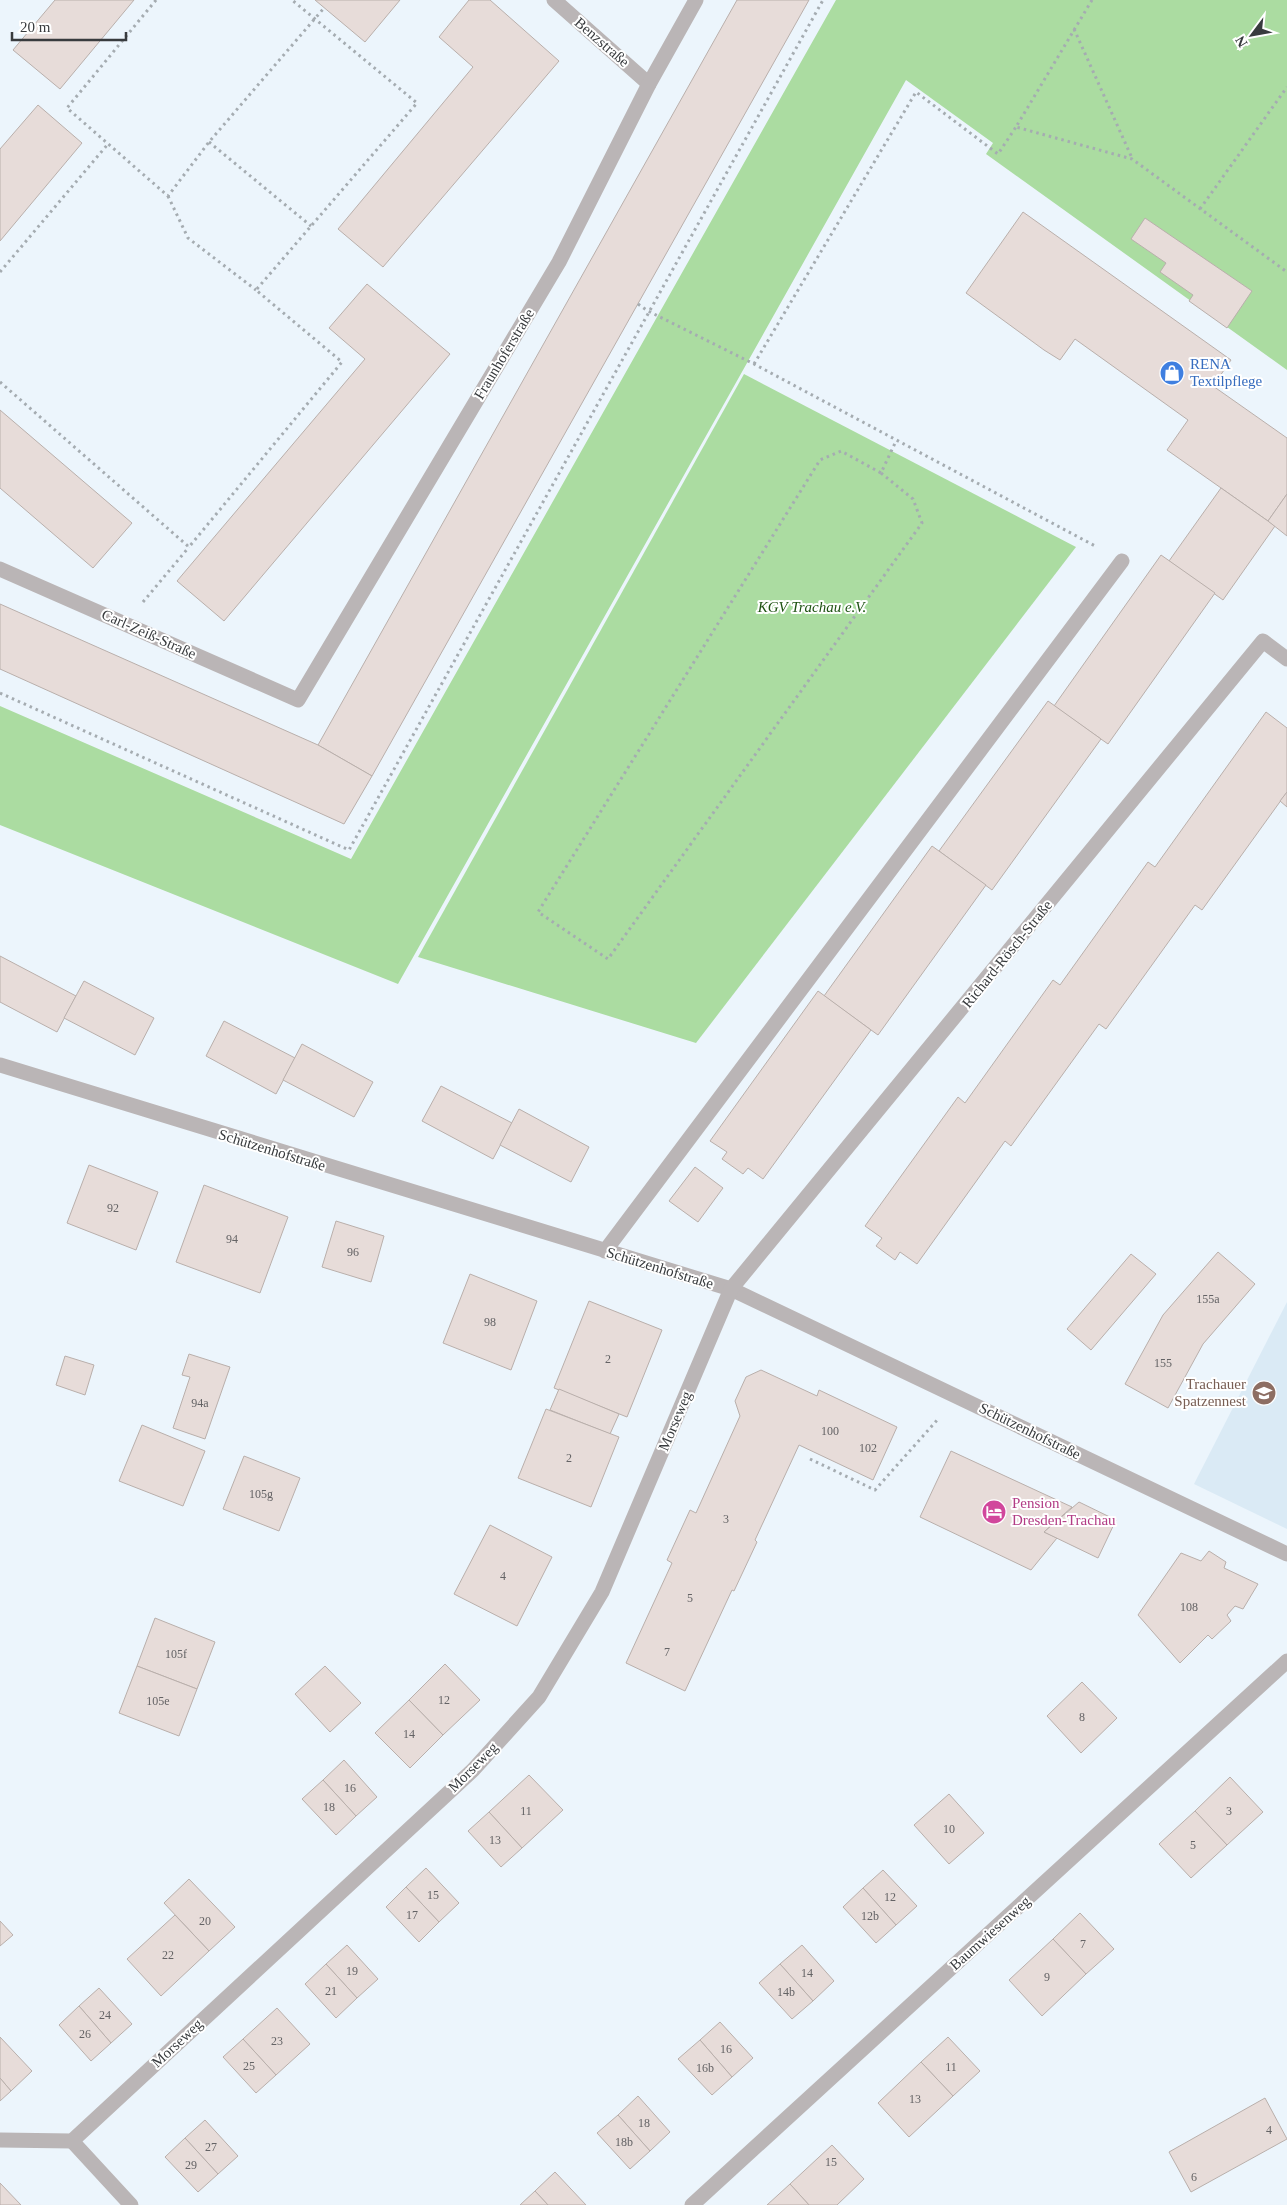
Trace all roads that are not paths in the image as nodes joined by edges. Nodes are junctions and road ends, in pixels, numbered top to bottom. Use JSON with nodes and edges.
{"nodes":[{"id":1,"x":554,"y":0,"type":"edge"},
{"id":2,"x":696,"y":0,"type":"edge"},
{"id":3,"x":649,"y":84,"type":"junction"},
{"id":4,"x":1122,"y":561,"type":"dead end"},
{"id":5,"x":0,"y":569,"type":"edge"},
{"id":6,"x":1287,"y":658,"type":"edge"},
{"id":7,"x":298,"y":700,"type":"joint"},
{"id":8,"x":0,"y":1066,"type":"edge"},
{"id":9,"x":605,"y":1251,"type":"junction"},
{"id":10,"x":731,"y":1289,"type":"junction"},
{"id":11,"x":1287,"y":1554,"type":"edge"},
{"id":12,"x":1287,"y":1661,"type":"edge"},
{"id":13,"x":0,"y":2140,"type":"edge"},
{"id":14,"x":72,"y":2141,"type":"junction"},
{"id":15,"x":131,"y":2205,"type":"edge"},
{"id":16,"x":692,"y":2205,"type":"edge"}],
"edges":[{"from":1,"to":3,"type":"street","name":"Benzstraße"},
{"from":2,"to":3,"type":"street","name":"Fraunhoferstraße"},
{"from":3,"to":7,"type":"street","name":"Fraunhoferstraße"},
{"from":4,"to":9,"type":"street"},
{"from":5,"to":7,"type":"street","name":"Carl-Zeiß-Straße"},
{"from":6,"to":10,"type":"street","name":"Richard-Rösch-Straße"},
{"from":8,"to":9,"type":"street","name":"Schützenhofstraße"},
{"from":9,"to":10,"type":"street","name":"Schützenhofstraße"},
{"from":10,"to":11,"type":"street","name":"Schützenhofstraße"},
{"from":10,"to":14,"type":"street","name":"Morseweg"},
{"from":12,"to":16,"type":"street","name":"Baumwiesenweg"},
{"from":13,"to":14,"type":"street"},
{"from":14,"to":15,"type":"street"}]}
